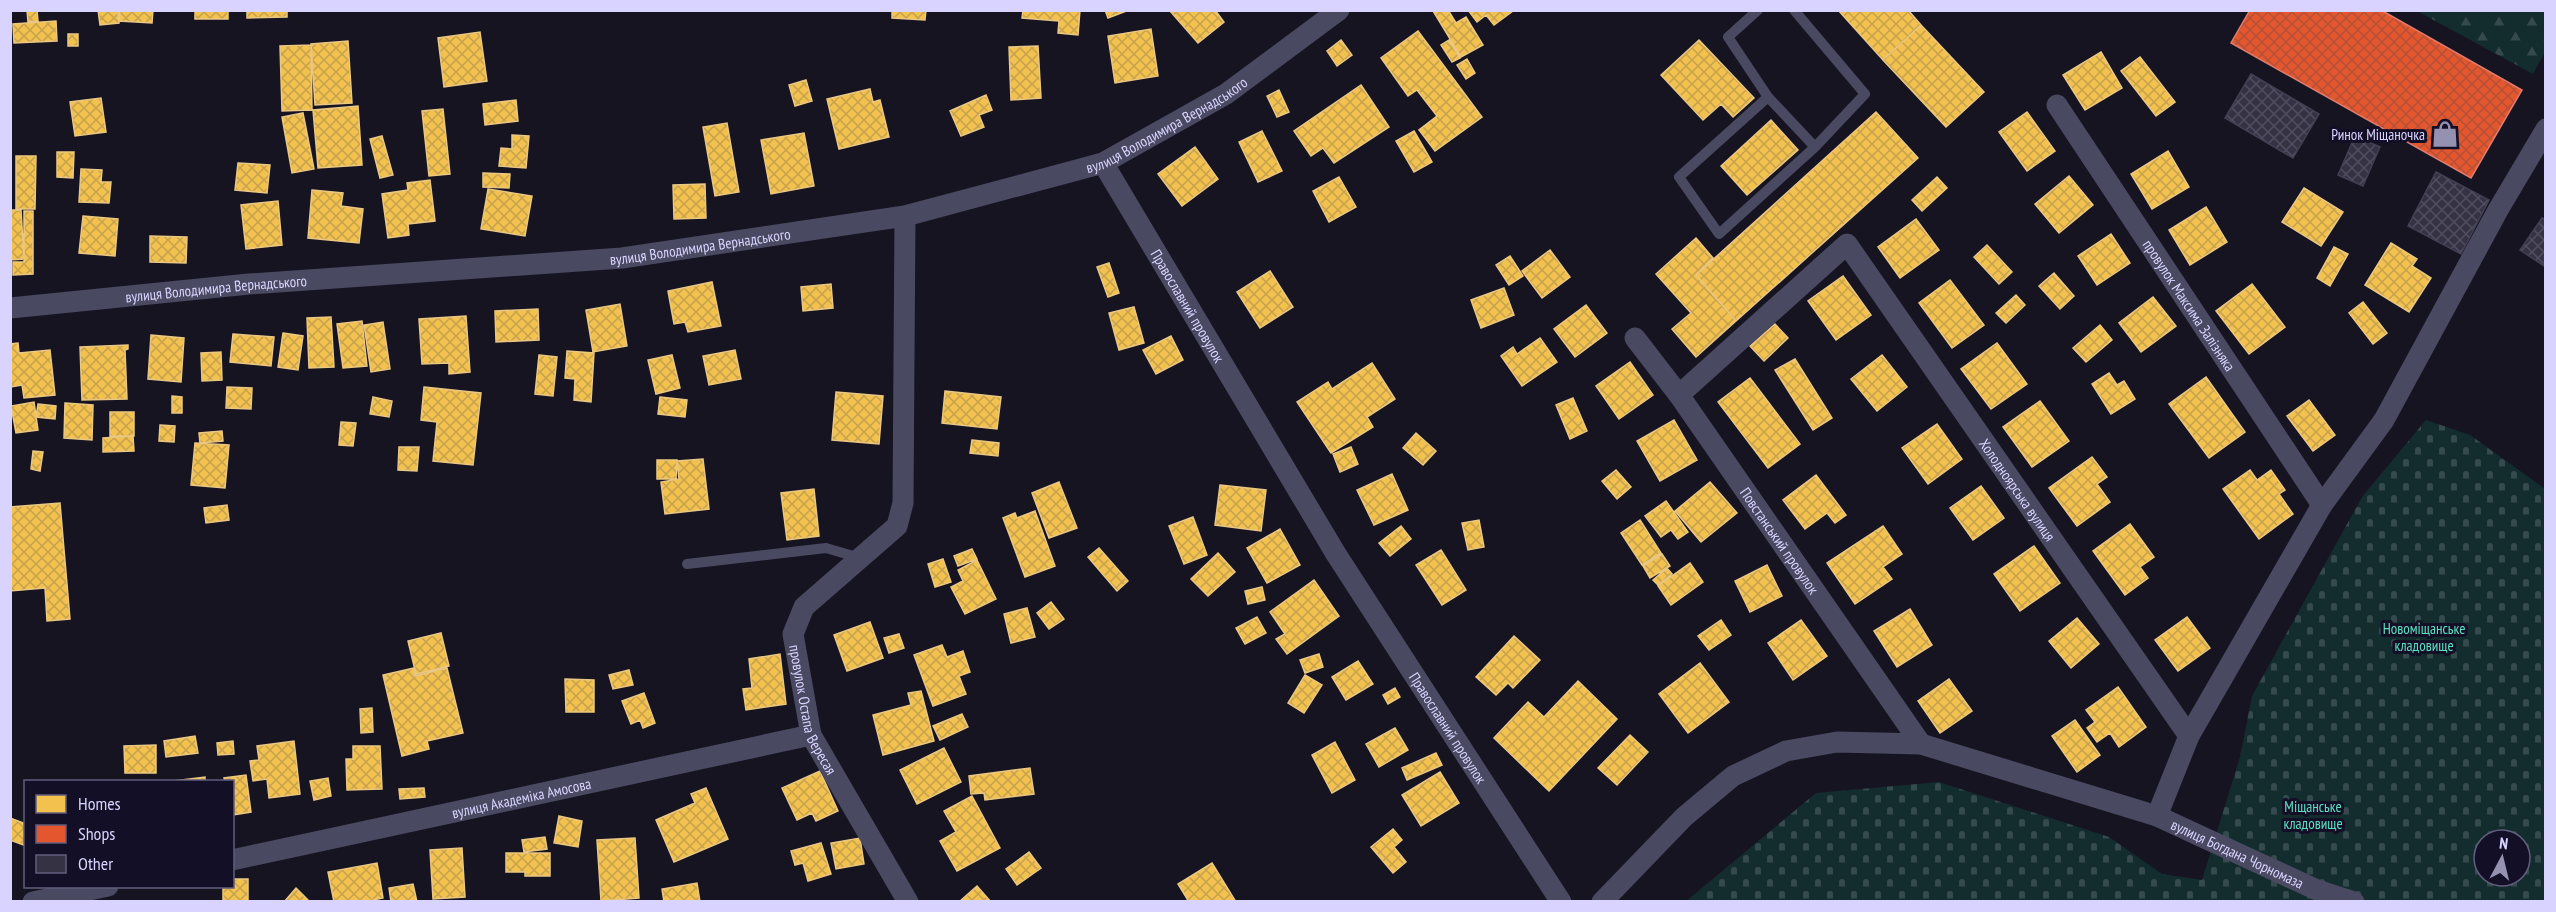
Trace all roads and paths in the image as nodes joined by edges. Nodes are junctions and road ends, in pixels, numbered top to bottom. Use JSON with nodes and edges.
{"nodes":[{"id":1,"x":1339,"y":10,"type":"edge"},
{"id":2,"x":1758,"y":10,"type":"edge"},
{"id":3,"x":1794,"y":10,"type":"edge"},
{"id":4,"x":1768,"y":97,"type":"junction"},
{"id":5,"x":2057,"y":105,"type":"dead end"},
{"id":6,"x":2546,"y":129,"type":"edge"},
{"id":7,"x":1815,"y":147,"type":"junction"},
{"id":8,"x":1103,"y":163,"type":"junction"},
{"id":9,"x":905,"y":216,"type":"junction"},
{"id":10,"x":10,"y":308,"type":"edge"},
{"id":11,"x":1635,"y":338,"type":"dead end"},
{"id":12,"x":1679,"y":395,"type":"junction"},
{"id":13,"x":2322,"y":505,"type":"junction"},
{"id":14,"x":860,"y":558,"type":"junction"},
{"id":15,"x":687,"y":564,"type":"dead end"},
{"id":16,"x":810,"y":735,"type":"junction"},
{"id":17,"x":2189,"y":736,"type":"junction"},
{"id":18,"x":1921,"y":744,"type":"junction"},
{"id":19,"x":2157,"y":816,"type":"junction"},
{"id":20,"x":234,"y":860,"type":"edge"},
{"id":21,"x":99,"y":888,"type":"edge"},
{"id":22,"x":86,"y":891,"type":"junction"},
{"id":23,"x":33,"y":902,"type":"edge"},
{"id":24,"x":105,"y":902,"type":"edge"},
{"id":25,"x":908,"y":902,"type":"edge"},
{"id":26,"x":1561,"y":902,"type":"edge"},
{"id":27,"x":1602,"y":902,"type":"edge"},
{"id":28,"x":2355,"y":902,"type":"edge"}],
"edges":[{"from":1,"to":8,"type":"street","name":"вулиця Володимира Вернадського"},
{"from":2,"to":4,"type":"lane"},
{"from":3,"to":7,"type":"lane"},
{"from":4,"to":7,"type":"lane"},
{"from":4,"to":7,"type":"lane"},
{"from":5,"to":13,"type":"street","name":"провулок Максима Залізняка"},
{"from":6,"to":13,"type":"street"},
{"from":8,"to":9,"type":"street","name":"вулиця Володимира Вернадського"},
{"from":8,"to":26,"type":"street","name":"Православний провулок"},
{"from":9,"to":10,"type":"street","name":"вулиця Володимира Вернадського"},
{"from":9,"to":14,"type":"street","name":"провулок Остапа Вересая"},
{"from":11,"to":12,"type":"street","name":"Повстанський провулок"},
{"from":12,"to":17,"type":"street","name":"Холодноярська вулиця"},
{"from":12,"to":18,"type":"street","name":"Повстанський провулок"},
{"from":13,"to":17,"type":"street"},
{"from":14,"to":15,"type":"lane"},
{"from":14,"to":16,"type":"street","name":"провулок Остапа Вересая"},
{"from":16,"to":20,"type":"street","name":"вулиця Академіка Амосова"},
{"from":16,"to":25,"type":"street","name":"провулок Остапа Вересая"},
{"from":17,"to":19,"type":"street"},
{"from":18,"to":19,"type":"street","name":"вулиця Богдана Чорномаза"},
{"from":18,"to":27,"type":"street","name":"вулиця Богдана Чорномаза"},
{"from":19,"to":28,"type":"street","name":"вулиця Богдана Чорномаза"},
{"from":21,"to":22,"type":"street"},
{"from":22,"to":23,"type":"street"},
{"from":22,"to":24,"type":"street"}]}
